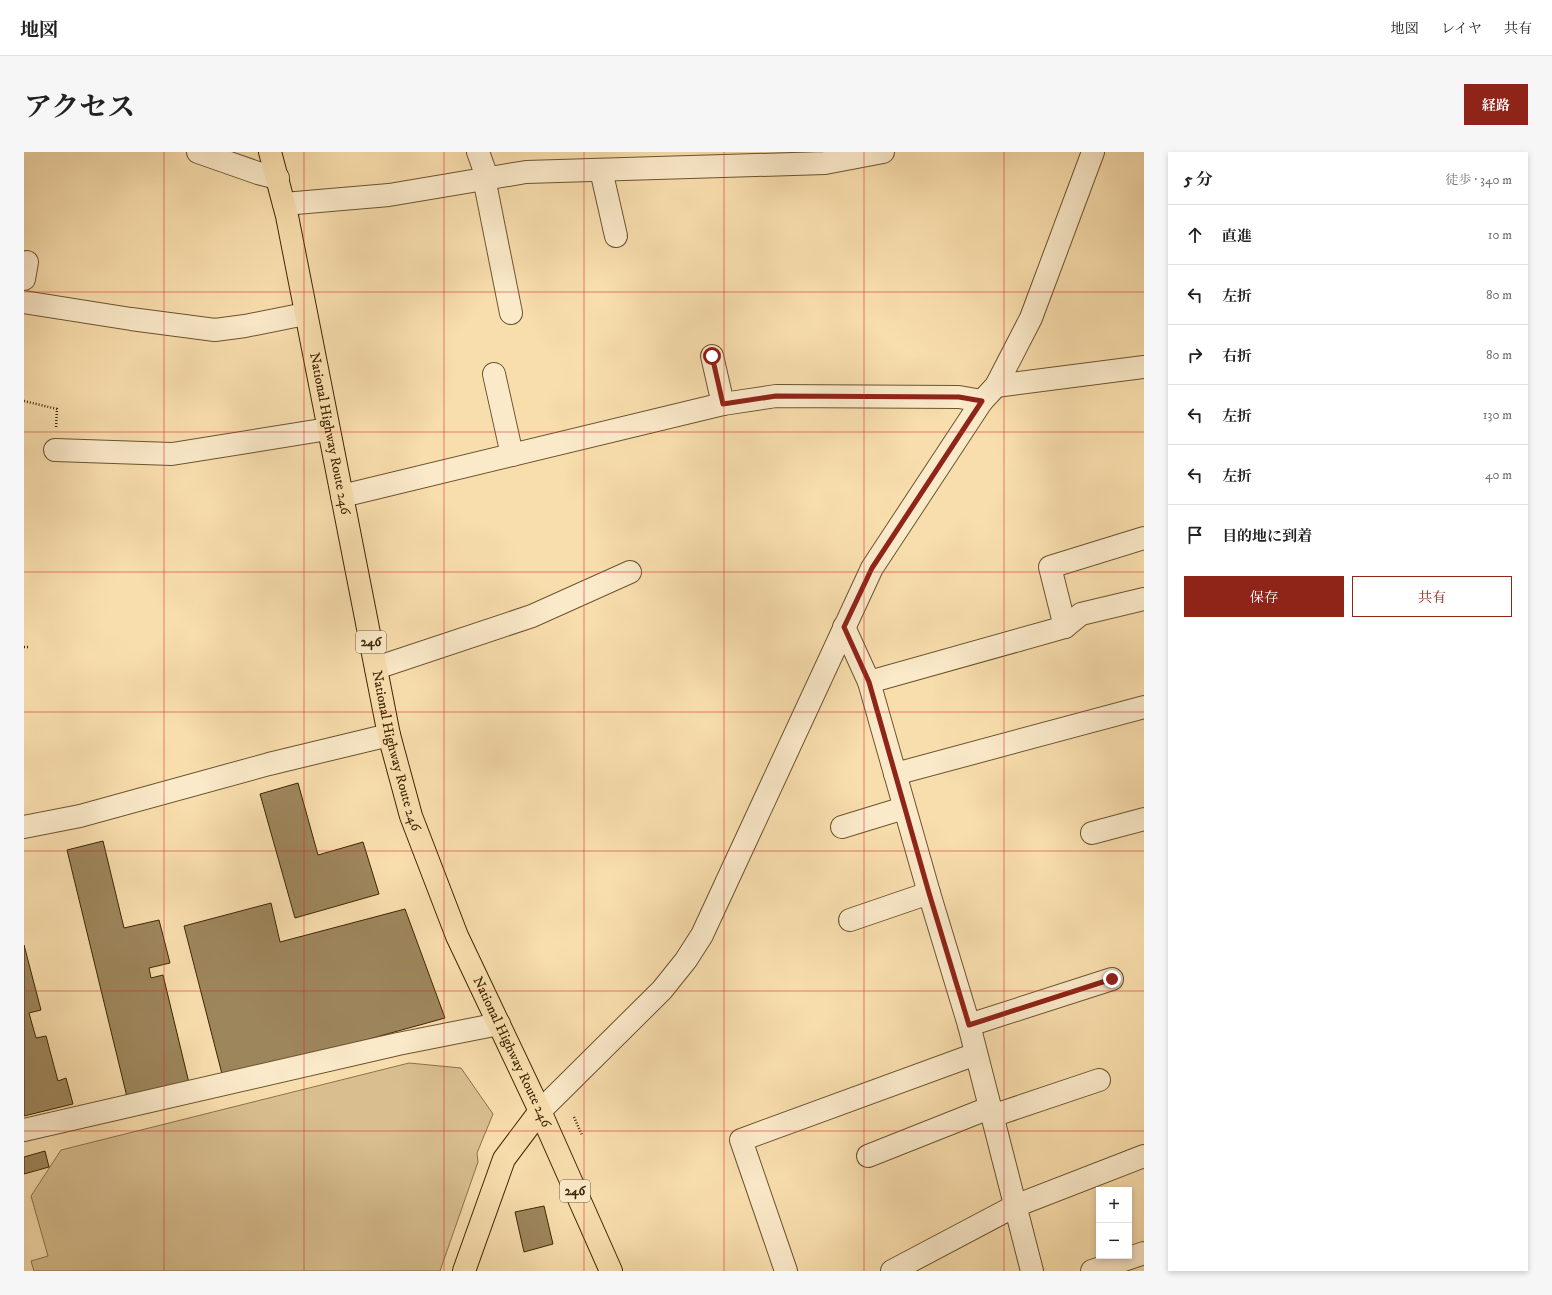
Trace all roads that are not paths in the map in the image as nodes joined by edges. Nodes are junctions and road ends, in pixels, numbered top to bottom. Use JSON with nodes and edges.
{"nodes":[{"id":1,"x":198,"y":152,"type":"edge"},
{"id":2,"x":270,"y":152,"type":"edge"},
{"id":3,"x":478,"y":152,"type":"edge"},
{"id":4,"x":884,"y":152,"type":"edge"},
{"id":5,"x":1093,"y":152,"type":"edge"},
{"id":6,"x":659,"y":160,"type":"edge"},
{"id":7,"x":601,"y":170,"type":"junction"},
{"id":8,"x":278,"y":178,"type":"junction"},
{"id":9,"x":485,"y":178,"type":"junction"},
{"id":10,"x":284,"y":204,"type":"junction"},
{"id":11,"x":616,"y":236,"type":"dead end"},
{"id":12,"x":24,"y":302,"type":"edge"},
{"id":13,"x":511,"y":313,"type":"dead end"},
{"id":14,"x":305,"y":314,"type":"junction"},
{"id":15,"x":712,"y":356,"type":"dead end"},
{"id":16,"x":1144,"y":367,"type":"edge"},
{"id":17,"x":494,"y":374,"type":"dead end"},
{"id":18,"x":989,"y":394,"type":"junction"},
{"id":19,"x":723,"y":404,"type":"junction"},
{"id":20,"x":328,"y":429,"type":"junction"},
{"id":21,"x":55,"y":450,"type":"road end"},
{"id":22,"x":512,"y":455,"type":"junction"},
{"id":23,"x":342,"y":496,"type":"junction"},
{"id":24,"x":1144,"y":538,"type":"edge"},
{"id":25,"x":630,"y":572,"type":"dead end"},
{"id":26,"x":1144,"y":599,"type":"edge"},
{"id":27,"x":844,"y":627,"type":"junction"},
{"id":28,"x":1065,"y":627,"type":"junction"},
{"id":29,"x":376,"y":668,"type":"junction"},
{"id":30,"x":869,"y":682,"type":"junction"},
{"id":31,"x":1144,"y":707,"type":"edge"},
{"id":32,"x":389,"y":735,"type":"junction"},
{"id":33,"x":895,"y":774,"type":"junction"},
{"id":34,"x":904,"y":808,"type":"junction"},
{"id":35,"x":1144,"y":819,"type":"edge"},
{"id":36,"x":842,"y":826,"type":"dead end"},
{"id":37,"x":24,"y":827,"type":"edge"},
{"id":38,"x":1092,"y":833,"type":"dead end"},
{"id":39,"x":929,"y":893,"type":"junction"},
{"id":40,"x":850,"y":920,"type":"dead end"},
{"id":41,"x":1112,"y":979,"type":"dead end"},
{"id":42,"x":499,"y":1024,"type":"junction"},
{"id":43,"x":969,"y":1025,"type":"junction"},
{"id":44,"x":976,"y":1054,"type":"junction"},
{"id":45,"x":1099,"y":1080,"type":"dead end"},
{"id":46,"x":540,"y":1111,"type":"junction"},
{"id":47,"x":991,"y":1112,"type":"junction"},
{"id":48,"x":24,"y":1130,"type":"edge"},
{"id":49,"x":868,"y":1156,"type":"dead end"},
{"id":50,"x":1144,"y":1156,"type":"edge"},
{"id":51,"x":1015,"y":1206,"type":"junction"},
{"id":52,"x":1144,"y":1253,"type":"edge"},
{"id":53,"x":464,"y":1271,"type":"edge"},
{"id":54,"x":611,"y":1271,"type":"edge"},
{"id":55,"x":786,"y":1271,"type":"edge"},
{"id":56,"x":892,"y":1271,"type":"edge"},
{"id":57,"x":1032,"y":1271,"type":"edge"},
{"id":58,"x":1092,"y":1271,"type":"edge"}],
"edges":[{"from":1,"to":8,"type":"street"},
{"from":2,"to":8,"type":"main road","name":"National Highway Route 246","number":"246"},
{"from":3,"to":9,"type":"street"},
{"from":4,"to":6,"type":"street"},
{"from":5,"to":18,"type":"street"},
{"from":6,"to":7,"type":"street"},
{"from":7,"to":9,"type":"street"},
{"from":7,"to":11,"type":"street"},
{"from":8,"to":10,"type":"main road","name":"National Highway Route 246","number":"246"},
{"from":9,"to":10,"type":"street"},
{"from":9,"to":13,"type":"street"},
{"from":10,"to":14,"type":"main road","name":"National Highway Route 246","number":"246"},
{"from":12,"to":14,"type":"street"},
{"from":14,"to":20,"type":"main road","name":"National Highway Route 246","number":"246"},
{"from":15,"to":19,"type":"street"},
{"from":16,"to":18,"type":"street"},
{"from":17,"to":22,"type":"street"},
{"from":18,"to":19,"type":"street"},
{"from":18,"to":27,"type":"street"},
{"from":19,"to":22,"type":"street"},
{"from":20,"to":21,"type":"street"},
{"from":20,"to":23,"type":"main road","name":"National Highway Route 246","number":"246"},
{"from":22,"to":23,"type":"street"},
{"from":23,"to":29,"type":"main road","name":"National Highway Route 246","number":"246"},
{"from":24,"to":28,"type":"street"},
{"from":25,"to":29,"type":"street"},
{"from":26,"to":28,"type":"street"},
{"from":27,"to":30,"type":"street"},
{"from":27,"to":46,"type":"street"},
{"from":28,"to":30,"type":"street"},
{"from":29,"to":32,"type":"main road","name":"National Highway Route 246","number":"246"},
{"from":30,"to":33,"type":"street"},
{"from":31,"to":33,"type":"street"},
{"from":32,"to":37,"type":"street"},
{"from":32,"to":42,"type":"main road","name":"National Highway Route 246","number":"246"},
{"from":33,"to":34,"type":"street"},
{"from":34,"to":36,"type":"street"},
{"from":34,"to":39,"type":"street"},
{"from":35,"to":38,"type":"street"},
{"from":39,"to":40,"type":"street"},
{"from":39,"to":43,"type":"street"},
{"from":41,"to":43,"type":"street"},
{"from":42,"to":46,"type":"main road","name":"National Highway Route 246","number":"246"},
{"from":42,"to":48,"type":"street"},
{"from":43,"to":44,"type":"street"},
{"from":44,"to":47,"type":"street"},
{"from":44,"to":55,"type":"street"},
{"from":45,"to":47,"type":"street"},
{"from":46,"to":53,"type":"main road"},
{"from":46,"to":54,"type":"main road","name":"National Highway Route 246","number":"246"},
{"from":47,"to":49,"type":"street"},
{"from":47,"to":51,"type":"street"},
{"from":50,"to":51,"type":"street"},
{"from":51,"to":56,"type":"street"},
{"from":51,"to":57,"type":"street"},
{"from":52,"to":58,"type":"street"}]}
